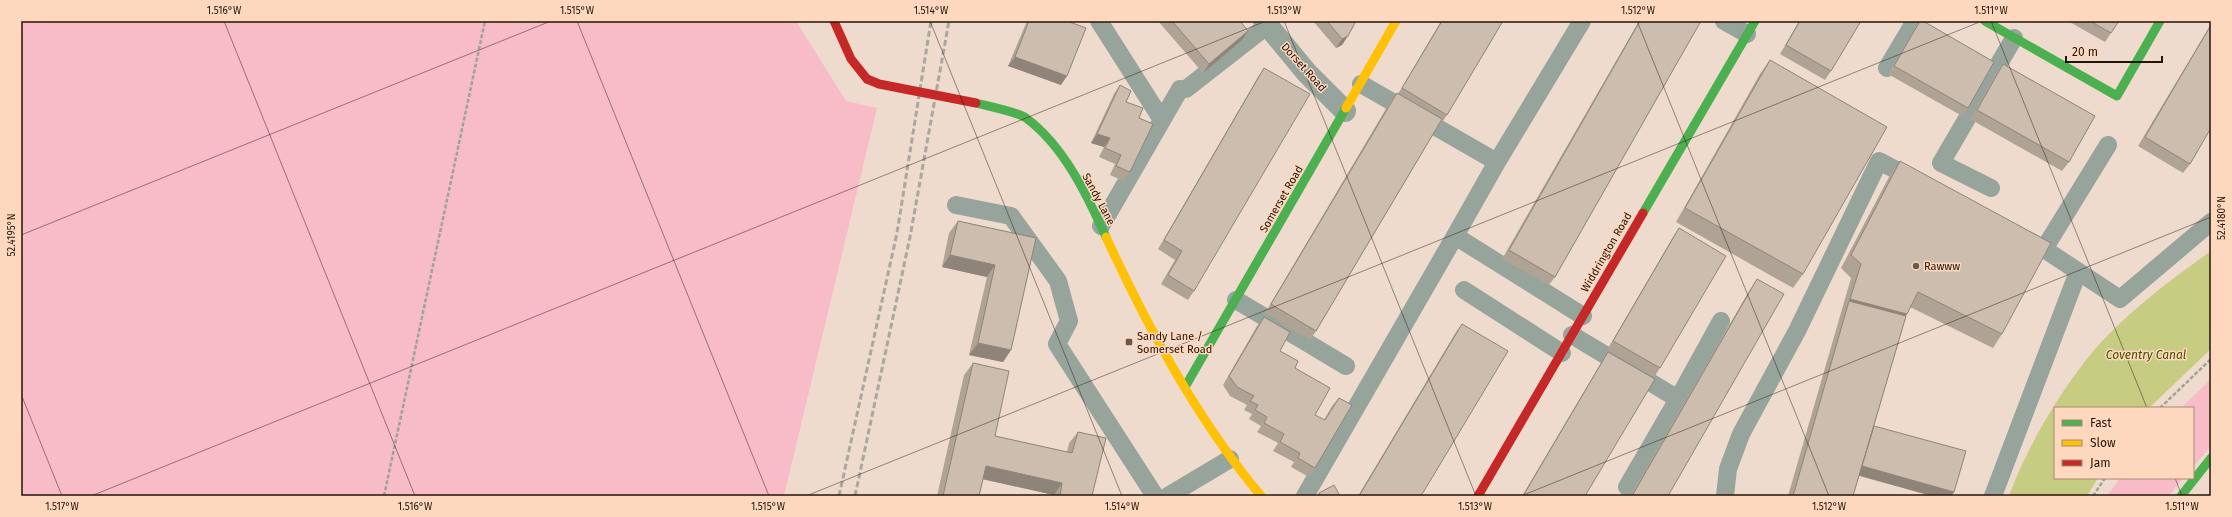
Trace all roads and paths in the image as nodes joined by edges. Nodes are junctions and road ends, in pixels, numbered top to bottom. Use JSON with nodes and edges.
{"nodes":[{"id":1,"x":485,"y":21,"type":"edge"},
{"id":2,"x":834,"y":21,"type":"edge"},
{"id":3,"x":1099,"y":21,"type":"edge"},
{"id":4,"x":1396,"y":21,"type":"edge"},
{"id":5,"x":1582,"y":21,"type":"edge"},
{"id":6,"x":1724,"y":21,"type":"edge"},
{"id":7,"x":1915,"y":21,"type":"edge"},
{"id":8,"x":1985,"y":21,"type":"edge"},
{"id":9,"x":2160,"y":21,"type":"edge"},
{"id":10,"x":1266,"y":23,"type":"edge"},
{"id":11,"x":1751,"y":28,"type":"edge"},
{"id":12,"x":2014,"y":38,"type":"junction"},
{"id":13,"x":1887,"y":68,"type":"dead end"},
{"id":14,"x":1361,"y":84,"type":"junction"},
{"id":15,"x":1345,"y":111,"type":"junction"},
{"id":16,"x":1162,"y":120,"type":"junction"},
{"id":17,"x":2108,"y":145,"type":"dead end"},
{"id":18,"x":1497,"y":162,"type":"junction"},
{"id":19,"x":1927,"y":187,"type":"edge"},
{"id":20,"x":1990,"y":188,"type":"dead end"},
{"id":21,"x":956,"y":205,"type":"dead end"},
{"id":22,"x":2211,"y":222,"type":"edge"},
{"id":23,"x":1101,"y":226,"type":"junction"},
{"id":24,"x":2010,"y":230,"type":"edge"},
{"id":25,"x":1454,"y":236,"type":"junction"},
{"id":26,"x":2044,"y":249,"type":"junction"},
{"id":27,"x":2078,"y":272,"type":"junction"},
{"id":28,"x":1464,"y":290,"type":"dead end"},
{"id":29,"x":1236,"y":300,"type":"junction"},
{"id":30,"x":1583,"y":316,"type":"junction"},
{"id":31,"x":1721,"y":321,"type":"dead end"},
{"id":32,"x":1572,"y":335,"type":"junction"},
{"id":33,"x":1562,"y":352,"type":"junction"},
{"id":34,"x":2211,"y":359,"type":"edge"},
{"id":35,"x":1346,"y":366,"type":"dead end"},
{"id":36,"x":1185,"y":387,"type":"junction"},
{"id":37,"x":1678,"y":399,"type":"junction"},
{"id":38,"x":2161,"y":407,"type":"edge"},
{"id":39,"x":2211,"y":458,"type":"edge"},
{"id":40,"x":1230,"y":459,"type":"junction"},
{"id":41,"x":2104,"y":479,"type":"edge"},
{"id":42,"x":1627,"y":488,"type":"dead end"},
{"id":43,"x":384,"y":496,"type":"edge"},
{"id":44,"x":1155,"y":496,"type":"edge"},
{"id":45,"x":1168,"y":496,"type":"edge"},
{"id":46,"x":1261,"y":496,"type":"edge"},
{"id":47,"x":1305,"y":496,"type":"edge"},
{"id":48,"x":1478,"y":496,"type":"edge"},
{"id":49,"x":1725,"y":496,"type":"edge"},
{"id":50,"x":1993,"y":496,"type":"edge"},
{"id":51,"x":2093,"y":496,"type":"edge"},
{"id":52,"x":2181,"y":496,"type":"edge"}],
"edges":[{"from":1,"to":43,"type":"path"},
{"from":2,"to":23,"type":"street","name":"Sandy Lane","bridge":true},
{"from":3,"to":16,"type":"lane"},
{"from":4,"to":14,"type":"street","name":"Somerset Road"},
{"from":5,"to":18,"type":"lane"},
{"from":6,"to":11,"type":"lane"},
{"from":7,"to":13,"type":"lane"},
{"from":8,"to":12,"type":"street"},
{"from":9,"to":12,"type":"street"},
{"from":10,"to":15,"type":"street","name":"Dorset Road"},
{"from":10,"to":16,"type":"lane"},
{"from":11,"to":30,"type":"street","name":"Widdrington Road"},
{"from":12,"to":20,"type":"lane"},
{"from":14,"to":15,"type":"street","name":"Somerset Road"},
{"from":14,"to":18,"type":"lane"},
{"from":15,"to":29,"type":"street","name":"Somerset Road"},
{"from":16,"to":23,"type":"lane"},
{"from":17,"to":26,"type":"lane"},
{"from":18,"to":25,"type":"lane"},
{"from":19,"to":49,"type":"lane"},
{"from":21,"to":44,"type":"lane"},
{"from":22,"to":27,"type":"lane"},
{"from":23,"to":36,"type":"street","name":"Sandy Lane"},
{"from":24,"to":26,"type":"lane"},
{"from":25,"to":30,"type":"lane"},
{"from":25,"to":47,"type":"lane"},
{"from":26,"to":27,"type":"lane"},
{"from":27,"to":50,"type":"lane"},
{"from":28,"to":33,"type":"lane"},
{"from":29,"to":35,"type":"lane"},
{"from":29,"to":36,"type":"street","name":"Somerset Road"},
{"from":30,"to":32,"type":"street","name":"Widdrington Road"},
{"from":31,"to":37,"type":"lane"},
{"from":32,"to":33,"type":"street","name":"Widdrington Road"},
{"from":32,"to":37,"type":"lane"},
{"from":33,"to":48,"type":"street","name":"Widdrington Road"},
{"from":34,"to":38,"type":"path"},
{"from":36,"to":40,"type":"street","name":"Sandy Lane"},
{"from":37,"to":42,"type":"lane"},
{"from":39,"to":52,"type":"street"},
{"from":40,"to":45,"type":"lane"},
{"from":40,"to":46,"type":"street","name":"Sandy Lane"},
{"from":41,"to":51,"type":"path"}]}
